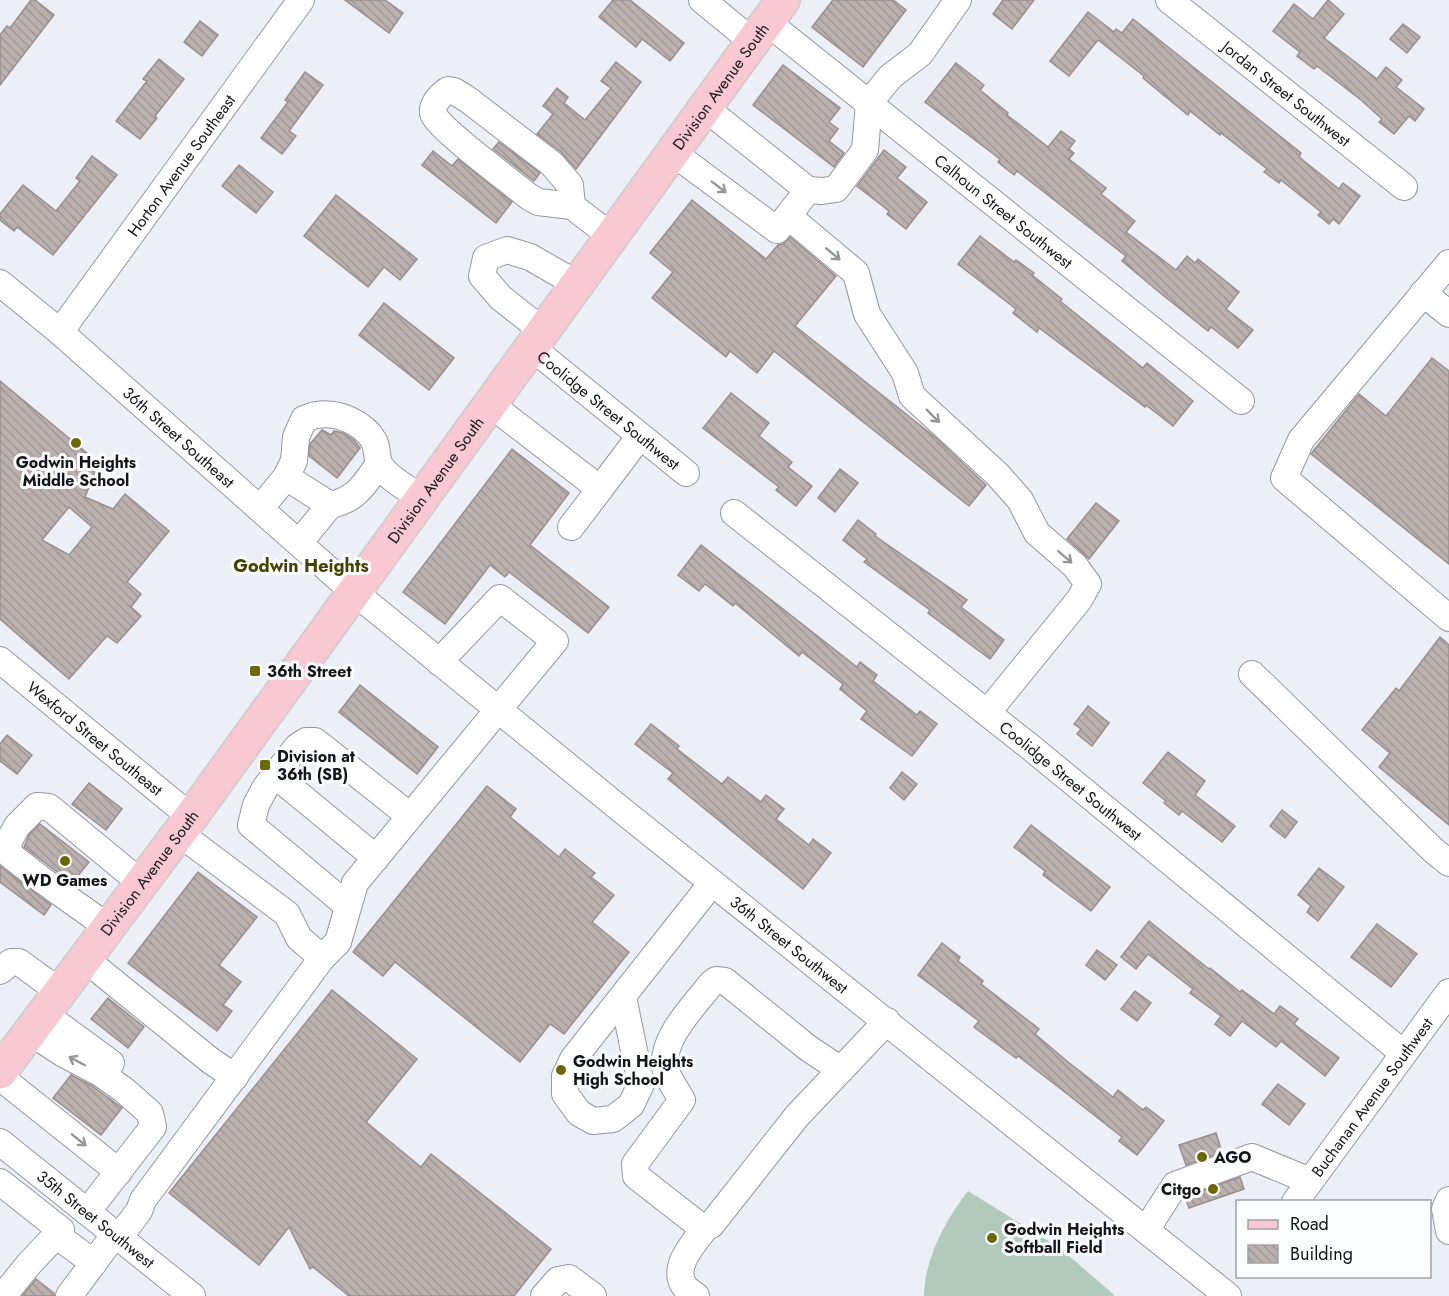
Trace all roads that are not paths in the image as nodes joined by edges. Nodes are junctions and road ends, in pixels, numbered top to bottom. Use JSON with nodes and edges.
{"nodes":[{"id":1,"x":301,"y":0,"type":"edge"},
{"id":2,"x":702,"y":0,"type":"edge"},
{"id":3,"x":958,"y":0,"type":"edge"},
{"id":4,"x":1169,"y":0,"type":"edge"},
{"id":5,"x":768,"y":21,"type":"edge"},
{"id":6,"x":869,"y":103,"type":"junction"},
{"id":7,"x":705,"y":108,"type":"junction"},
{"id":8,"x":672,"y":152,"type":"junction"},
{"id":9,"x":1404,"y":188,"type":"dead end"},
{"id":10,"x":808,"y":190,"type":"junction"},
{"id":11,"x":572,"y":206,"type":"junction"},
{"id":12,"x":788,"y":216,"type":"junction"},
{"id":13,"x":612,"y":236,"type":"junction"},
{"id":14,"x":1449,"y":263,"type":"edge"},
{"id":15,"x":0,"y":283,"type":"edge"},
{"id":16,"x":577,"y":284,"type":"junction"},
{"id":17,"x":1423,"y":293,"type":"junction"},
{"id":18,"x":1449,"y":314,"type":"edge"},
{"id":19,"x":60,"y":332,"type":"junction"},
{"id":20,"x":537,"y":339,"type":"junction"},
{"id":21,"x":1241,"y":401,"type":"dead end"},
{"id":22,"x":490,"y":404,"type":"junction"},
{"id":23,"x":640,"y":436,"type":"junction"},
{"id":24,"x":379,"y":464,"type":"junction"},
{"id":25,"x":686,"y":473,"type":"dead end"},
{"id":26,"x":286,"y":477,"type":"junction"},
{"id":27,"x":600,"y":489,"type":"junction"},
{"id":28,"x":422,"y":498,"type":"junction"},
{"id":29,"x":330,"y":505,"type":"junction"},
{"id":30,"x":260,"y":509,"type":"junction"},
{"id":31,"x":734,"y":513,"type":"dead end"},
{"id":32,"x":572,"y":527,"type":"dead end"},
{"id":33,"x":299,"y":543,"type":"junction"},
{"id":34,"x":354,"y":592,"type":"junction"},
{"id":35,"x":1449,"y":618,"type":"edge"},
{"id":36,"x":0,"y":660,"type":"edge"},
{"id":37,"x":439,"y":662,"type":"junction"},
{"id":38,"x":1252,"y":674,"type":"dead end"},
{"id":39,"x":498,"y":710,"type":"junction"},
{"id":40,"x":987,"y":713,"type":"junction"},
{"id":41,"x":275,"y":775,"type":"junction"},
{"id":42,"x":410,"y":816,"type":"junction"},
{"id":43,"x":185,"y":825,"type":"junction"},
{"id":44,"x":376,"y":858,"type":"junction"},
{"id":45,"x":1449,"y":863,"type":"edge"},
{"id":46,"x":141,"y":883,"type":"junction"},
{"id":47,"x":712,"y":883,"type":"junction"},
{"id":48,"x":348,"y":906,"type":"junction"},
{"id":49,"x":108,"y":927,"type":"junction"},
{"id":50,"x":322,"y":958,"type":"junction"},
{"id":51,"x":85,"y":959,"type":"junction"},
{"id":52,"x":0,"y":971,"type":"edge"},
{"id":53,"x":1449,"y":992,"type":"edge"},
{"id":54,"x":623,"y":997,"type":"dead end"},
{"id":55,"x":44,"y":1012,"type":"junction"},
{"id":56,"x":887,"y":1021,"type":"junction"},
{"id":57,"x":1403,"y":1053,"type":"junction"},
{"id":58,"x":111,"y":1063,"type":"dead end"},
{"id":59,"x":2,"y":1067,"type":"edge"},
{"id":60,"x":841,"y":1070,"type":"junction"},
{"id":61,"x":235,"y":1077,"type":"junction"},
{"id":62,"x":9,"y":1150,"type":"edge"},
{"id":63,"x":119,"y":1172,"type":"junction"},
{"id":64,"x":0,"y":1180,"type":"edge"},
{"id":65,"x":1302,"y":1191,"type":"edge"},
{"id":66,"x":1449,"y":1200,"type":"edge"},
{"id":67,"x":87,"y":1212,"type":"junction"},
{"id":68,"x":706,"y":1227,"type":"junction"},
{"id":69,"x":1146,"y":1230,"type":"junction"},
{"id":70,"x":1449,"y":1231,"type":"edge"},
{"id":71,"x":56,"y":1235,"type":"junction"},
{"id":72,"x":117,"y":1236,"type":"junction"},
{"id":73,"x":94,"y":1263,"type":"junction"},
{"id":74,"x":1230,"y":1291,"type":"edge"},
{"id":75,"x":3,"y":1296,"type":"edge"},
{"id":76,"x":69,"y":1296,"type":"edge"},
{"id":77,"x":192,"y":1296,"type":"edge"},
{"id":78,"x":544,"y":1296,"type":"edge"},
{"id":79,"x":593,"y":1296,"type":"edge"},
{"id":80,"x":696,"y":1296,"type":"edge"}],
"edges":[{"from":1,"to":19,"type":"street","name":"Horton Avenue Southeast"},
{"from":2,"to":5,"type":"street","name":"Calhoun Street Southwest"},
{"from":3,"to":6,"type":"street"},
{"from":4,"to":9,"type":"street","name":"Jordan Street Southwest"},
{"from":5,"to":6,"type":"street","name":"Calhoun Street Southwest"},
{"from":5,"to":7,"type":"main road","name":"Division Avenue South"},
{"from":6,"to":10,"type":"street"},
{"from":6,"to":21,"type":"street","name":"Calhoun Street Southwest"},
{"from":7,"to":8,"type":"main road","name":"Division Avenue South"},
{"from":7,"to":10,"type":"street"},
{"from":8,"to":12,"type":"street","one_way":true},
{"from":8,"to":13,"type":"main road","name":"Division Avenue South"},
{"from":10,"to":12,"type":"street"},
{"from":11,"to":11,"type":"street"},
{"from":11,"to":13,"type":"street"},
{"from":12,"to":40,"type":"street","one_way":true},
{"from":13,"to":16,"type":"main road","name":"Division Avenue South"},
{"from":14,"to":17,"type":"street"},
{"from":15,"to":19,"type":"street","name":"36th Street Southeast"},
{"from":16,"to":20,"type":"main road","name":"Division Avenue South"},
{"from":16,"to":20,"type":"street","name":"Coolidge Street Southwest"},
{"from":17,"to":18,"type":"street"},
{"from":17,"to":35,"type":"street"},
{"from":19,"to":30,"type":"street","name":"36th Street Southeast"},
{"from":20,"to":22,"type":"main road","name":"Division Avenue South"},
{"from":20,"to":23,"type":"street","name":"Coolidge Street Southwest"},
{"from":22,"to":27,"type":"street"},
{"from":22,"to":28,"type":"main road","name":"Division Avenue South"},
{"from":23,"to":25,"type":"street","name":"Coolidge Street Southwest"},
{"from":23,"to":27,"type":"street"},
{"from":24,"to":26,"type":"street"},
{"from":24,"to":28,"type":"street"},
{"from":24,"to":29,"type":"street"},
{"from":26,"to":29,"type":"street"},
{"from":26,"to":30,"type":"street"},
{"from":27,"to":32,"type":"street"},
{"from":28,"to":34,"type":"main road","name":"Division Avenue South"},
{"from":29,"to":33,"type":"street"},
{"from":30,"to":33,"type":"street","name":"36th Street Southeast"},
{"from":31,"to":40,"type":"street","name":"Coolidge Street Southwest"},
{"from":33,"to":34,"type":"street","name":"36th Street Southeast"},
{"from":34,"to":37,"type":"street","name":"36th Street Southwest"},
{"from":34,"to":43,"type":"main road","name":"Division Avenue South"},
{"from":36,"to":43,"type":"street","name":"Wexford Street Southeast"},
{"from":37,"to":39,"type":"street","name":"36th Street Southwest"},
{"from":37,"to":39,"type":"street"},
{"from":38,"to":45,"type":"street"},
{"from":39,"to":42,"type":"street"},
{"from":39,"to":47,"type":"street","name":"36th Street Southwest"},
{"from":40,"to":57,"type":"street","name":"Coolidge Street Southwest"},
{"from":41,"to":42,"type":"street"},
{"from":41,"to":44,"type":"street"},
{"from":41,"to":48,"type":"street"},
{"from":42,"to":44,"type":"street"},
{"from":43,"to":46,"type":"main road","name":"Division Avenue South"},
{"from":43,"to":50,"type":"street","name":"Wexford Street Southeast"},
{"from":44,"to":48,"type":"street"},
{"from":46,"to":49,"type":"main road","name":"Division Avenue South"},
{"from":46,"to":49,"type":"street"},
{"from":47,"to":54,"type":"street"},
{"from":47,"to":56,"type":"street","name":"36th Street Southwest"},
{"from":48,"to":50,"type":"street"},
{"from":49,"to":51,"type":"main road","name":"Division Avenue South"},
{"from":50,"to":61,"type":"street"},
{"from":51,"to":55,"type":"main road","name":"Division Avenue South"},
{"from":51,"to":61,"type":"street"},
{"from":52,"to":55,"type":"street"},
{"from":53,"to":57,"type":"street","name":"Buchanan Avenue Southwest"},
{"from":55,"to":58,"type":"street"},
{"from":55,"to":59,"type":"main road","name":"Division Avenue South"},
{"from":63,"to":55,"type":"street","one_way":true},
{"from":56,"to":60,"type":"street"},
{"from":56,"to":69,"type":"street","name":"36th Street Southwest"},
{"from":57,"to":65,"type":"street","name":"Buchanan Avenue Southwest"},
{"from":59,"to":63,"type":"street","one_way":true},
{"from":60,"to":68,"type":"street"},
{"from":60,"to":68,"type":"street"},
{"from":61,"to":72,"type":"street"},
{"from":62,"to":64,"type":"street"},
{"from":62,"to":67,"type":"street","name":"35th Street Southwest"},
{"from":63,"to":67,"type":"street"},
{"from":64,"to":71,"type":"street"},
{"from":65,"to":69,"type":"street"},
{"from":66,"to":70,"type":"street"},
{"from":67,"to":72,"type":"street","name":"35th Street Southwest"},
{"from":68,"to":80,"type":"street"},
{"from":69,"to":74,"type":"street","name":"36th Street Southwest"},
{"from":71,"to":73,"type":"street"},
{"from":71,"to":75,"type":"street"},
{"from":72,"to":73,"type":"street"},
{"from":72,"to":77,"type":"street","name":"35th Street Southwest"},
{"from":73,"to":76,"type":"street"},
{"from":78,"to":79,"type":"street"}]}
